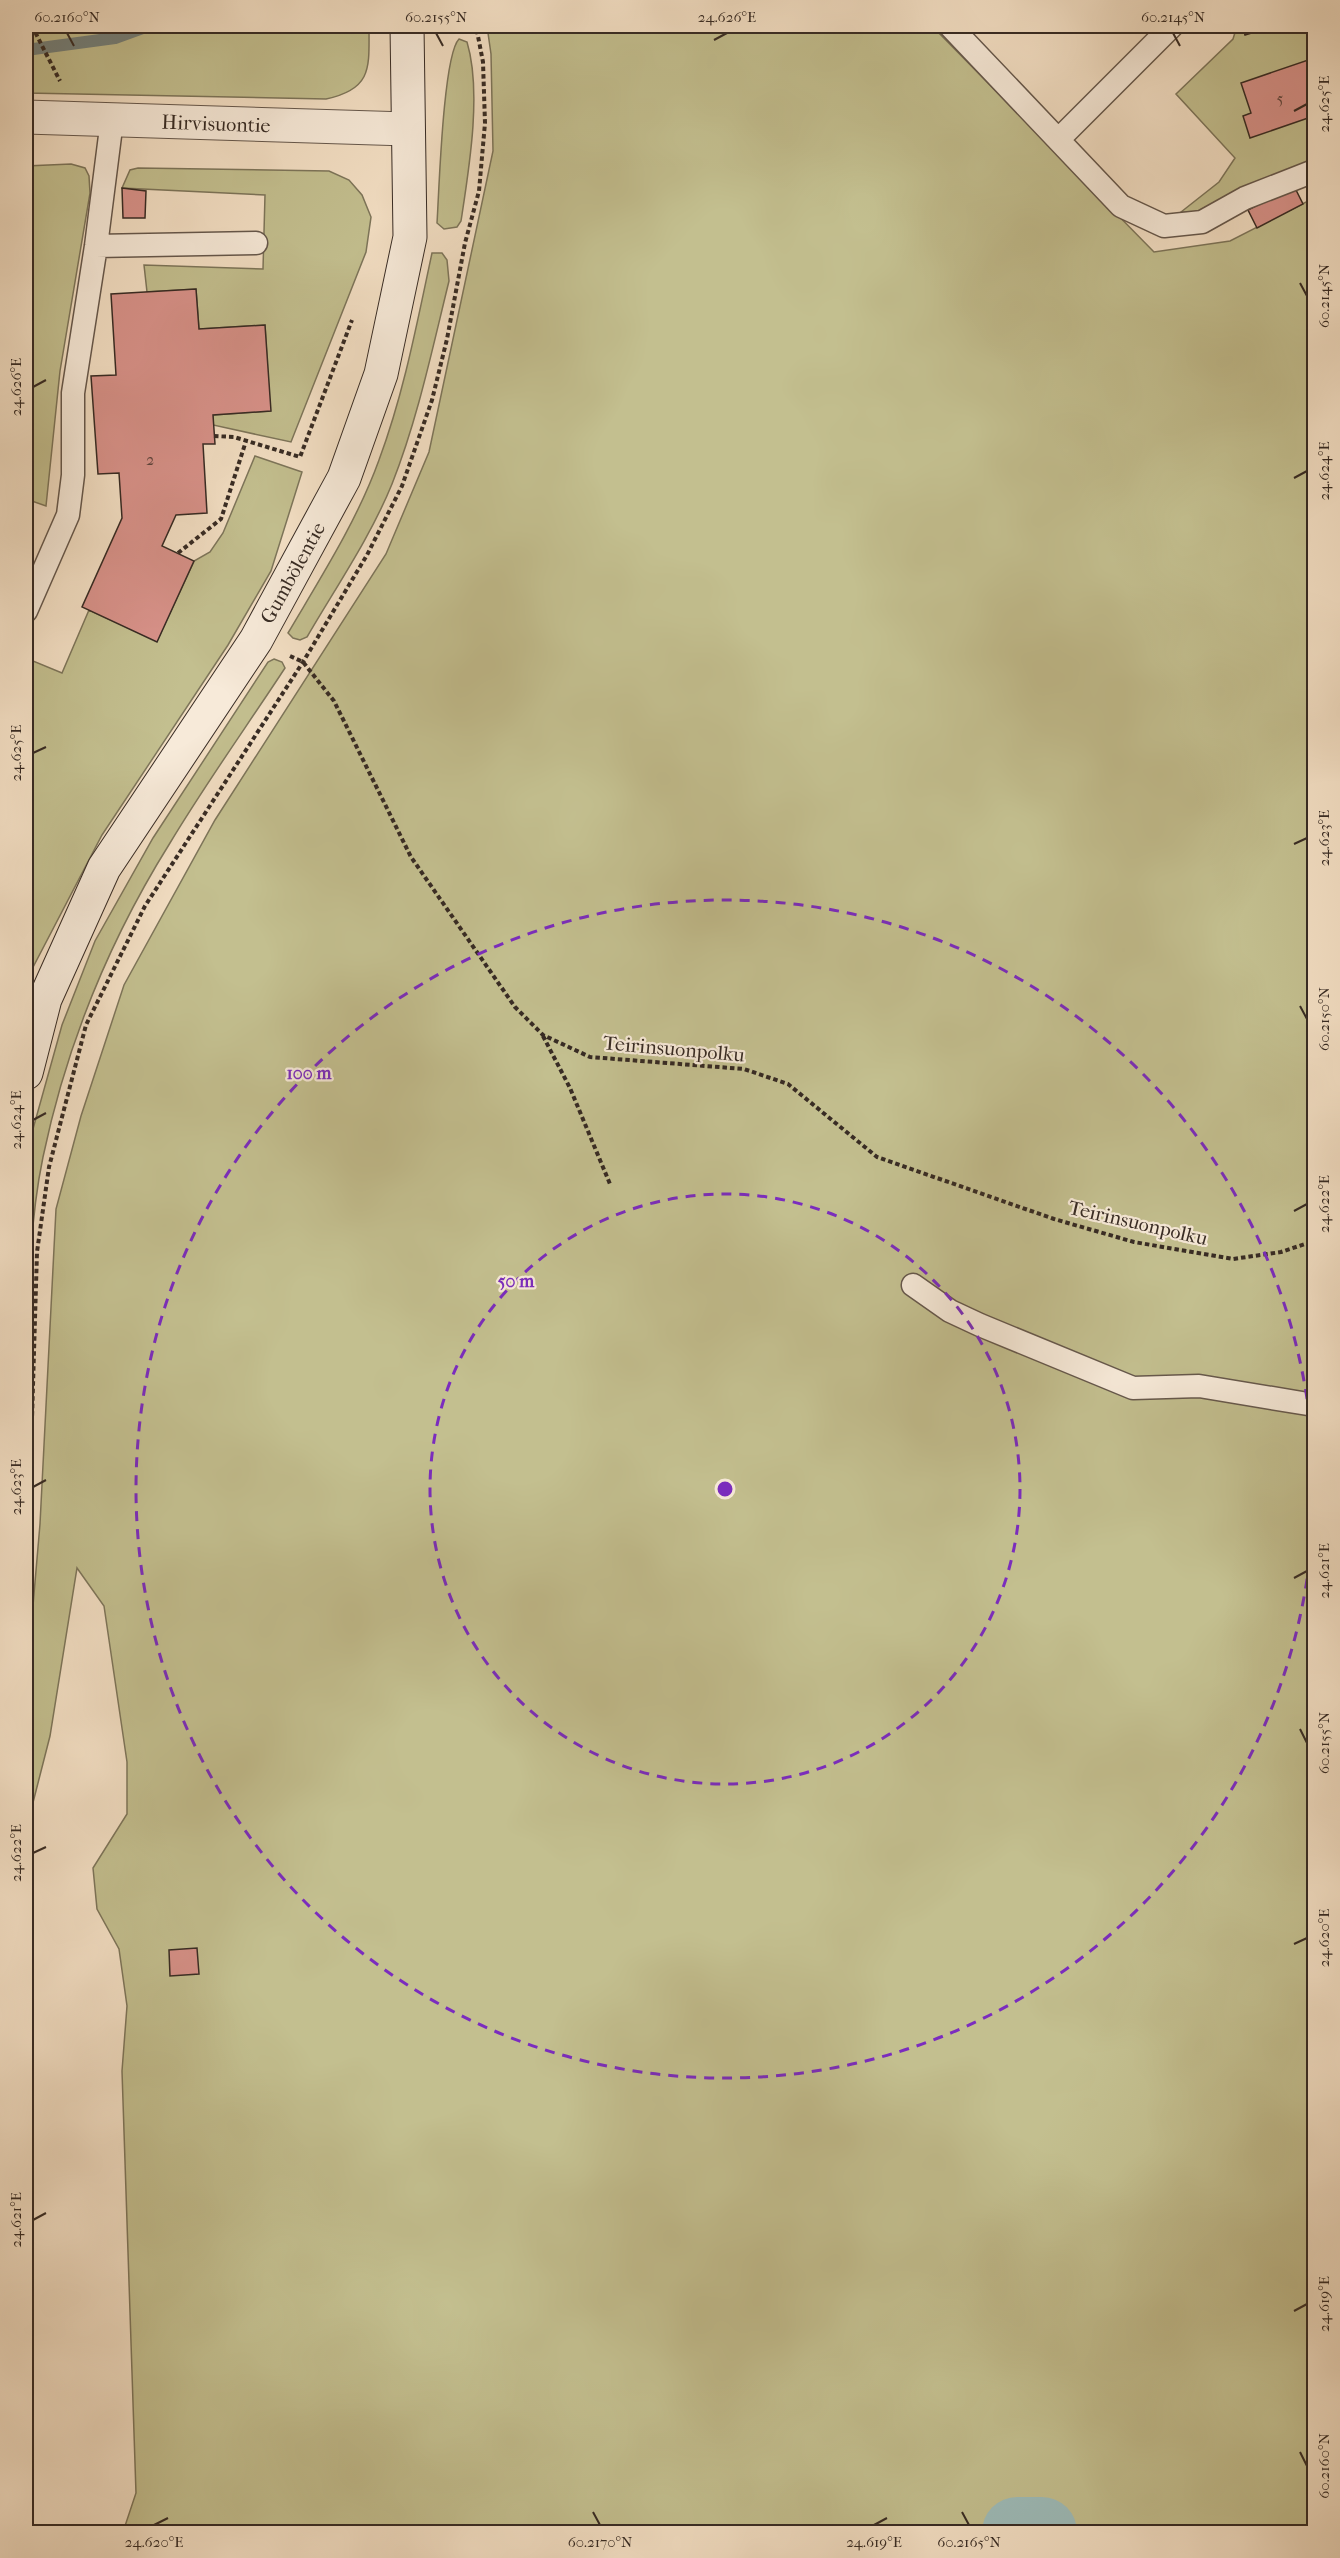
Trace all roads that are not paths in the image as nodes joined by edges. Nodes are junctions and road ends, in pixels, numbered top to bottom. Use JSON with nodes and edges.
{"nodes":[{"id":1,"x":406,"y":26,"type":"edge"},
{"id":2,"x":950,"y":26,"type":"edge"},
{"id":3,"x":1172,"y":26,"type":"edge"},
{"id":4,"x":26,"y":117,"type":"edge"},
{"id":5,"x":112,"y":120,"type":"junction"},
{"id":6,"x":407,"y":129,"type":"junction"},
{"id":7,"x":1059,"y":139,"type":"junction"},
{"id":8,"x":1314,"y":171,"type":"edge"},
{"id":9,"x":256,"y":243,"type":"dead end"},
{"id":10,"x":96,"y":246,"type":"junction"},
{"id":11,"x":26,"y":611,"type":"edge"},
{"id":12,"x":26,"y":1073,"type":"edge"},
{"id":13,"x":913,"y":1285,"type":"dead end"},
{"id":14,"x":1314,"y":1405,"type":"edge"}],
"edges":[{"from":1,"to":6,"type":"main road","name":"Gumbölentie"},
{"from":2,"to":7,"type":"lane"},
{"from":3,"to":7,"type":"lane"},
{"from":4,"to":5,"type":"main road","name":"Hirvisuontie"},
{"from":5,"to":6,"type":"main road","name":"Hirvisuontie"},
{"from":5,"to":10,"type":"lane"},
{"from":6,"to":12,"type":"main road","name":"Gumbölentie"},
{"from":7,"to":8,"type":"lane"},
{"from":9,"to":10,"type":"lane"},
{"from":10,"to":11,"type":"lane"},
{"from":13,"to":14,"type":"lane"}]}
